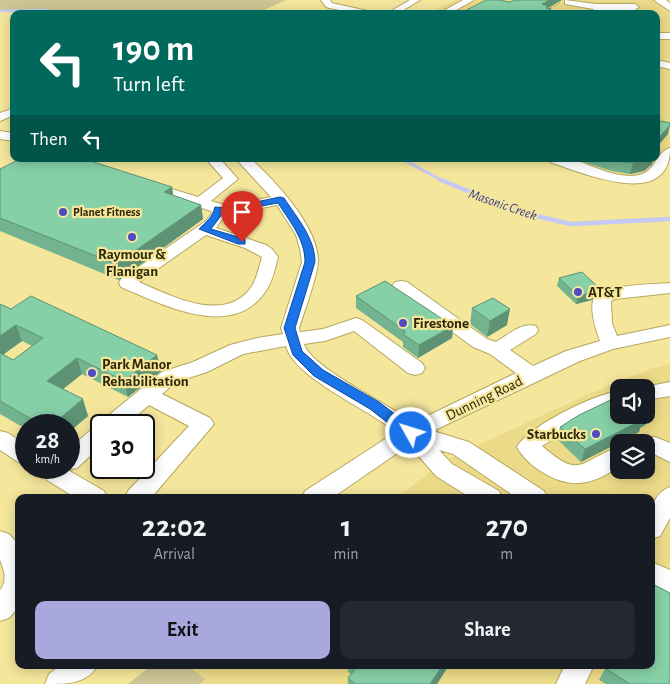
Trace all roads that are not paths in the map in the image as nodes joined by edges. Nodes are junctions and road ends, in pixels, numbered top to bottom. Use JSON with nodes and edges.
{"nodes":[{"id":1,"x":325,"y":0,"type":"edge"},
{"id":2,"x":416,"y":0,"type":"edge"},
{"id":3,"x":470,"y":0,"type":"edge"},
{"id":4,"x":627,"y":0,"type":"edge"},
{"id":5,"x":659,"y":0,"type":"edge"},
{"id":6,"x":566,"y":1,"type":"edge"},
{"id":7,"x":593,"y":7,"type":"edge"},
{"id":8,"x":635,"y":7,"type":"junction"},
{"id":9,"x":670,"y":8,"type":"edge"},
{"id":10,"x":356,"y":10,"type":"edge"},
{"id":11,"x":397,"y":10,"type":"edge"},
{"id":12,"x":450,"y":10,"type":"edge"},
{"id":13,"x":639,"y":10,"type":"edge"},
{"id":14,"x":670,"y":152,"type":"edge"},
{"id":15,"x":216,"y":162,"type":"edge"},
{"id":16,"x":246,"y":162,"type":"edge"},
{"id":17,"x":564,"y":162,"type":"edge"},
{"id":18,"x":139,"y":183,"type":"edge"},
{"id":19,"x":280,"y":200,"type":"junction"},
{"id":20,"x":199,"y":203,"type":"junction"},
{"id":21,"x":218,"y":209,"type":"junction"},
{"id":22,"x":204,"y":229,"type":"junction"},
{"id":23,"x":401,"y":286,"type":"dead end"},
{"id":24,"x":670,"y":288,"type":"edge"},
{"id":25,"x":529,"y":330,"type":"dead end"},
{"id":26,"x":670,"y":331,"type":"edge"},
{"id":27,"x":293,"y":339,"type":"junction"},
{"id":28,"x":610,"y":344,"type":"junction"},
{"id":29,"x":497,"y":350,"type":"junction"},
{"id":30,"x":415,"y":368,"type":"dead end"},
{"id":31,"x":531,"y":374,"type":"junction"},
{"id":32,"x":670,"y":389,"type":"edge"},
{"id":33,"x":655,"y":392,"type":"edge"},
{"id":34,"x":148,"y":395,"type":"junction"},
{"id":35,"x":610,"y":400,"type":"edge"},
{"id":36,"x":125,"y":414,"type":"edge"},
{"id":37,"x":411,"y":433,"type":"junction"},
{"id":38,"x":0,"y":439,"type":"edge"},
{"id":39,"x":90,"y":443,"type":"edge"},
{"id":40,"x":655,"y":445,"type":"edge"},
{"id":41,"x":15,"y":449,"type":"edge"},
{"id":42,"x":80,"y":451,"type":"edge"},
{"id":43,"x":670,"y":453,"type":"edge"},
{"id":44,"x":610,"y":461,"type":"edge"},
{"id":45,"x":72,"y":479,"type":"edge"},
{"id":46,"x":670,"y":491,"type":"edge"},
{"id":47,"x":91,"y":494,"type":"edge"},
{"id":48,"x":140,"y":494,"type":"edge"},
{"id":49,"x":319,"y":494,"type":"edge"},
{"id":50,"x":484,"y":494,"type":"edge"},
{"id":51,"x":530,"y":494,"type":"edge"},
{"id":52,"x":670,"y":497,"type":"edge"},
{"id":53,"x":655,"y":500,"type":"edge"},
{"id":54,"x":655,"y":522,"type":"edge"},
{"id":55,"x":0,"y":542,"type":"edge"},
{"id":56,"x":15,"y":563,"type":"edge"},
{"id":57,"x":655,"y":576,"type":"edge"},
{"id":58,"x":670,"y":584,"type":"edge"},
{"id":59,"x":15,"y":585,"type":"edge"},
{"id":60,"x":0,"y":610,"type":"edge"},
{"id":61,"x":79,"y":669,"type":"edge"},
{"id":62,"x":578,"y":669,"type":"edge"},
{"id":63,"x":59,"y":684,"type":"edge"},
{"id":64,"x":570,"y":684,"type":"edge"}],
"edges":[{"from":1,"to":10,"type":"street"},
{"from":2,"to":11,"type":"street"},
{"from":3,"to":12,"type":"street"},
{"from":4,"to":8,"type":"street"},
{"from":5,"to":9,"type":"main road"},
{"from":6,"to":7,"type":"street"},
{"from":7,"to":8,"type":"street"},
{"from":8,"to":13,"type":"street"},
{"from":14,"to":17,"type":"street"},
{"from":15,"to":20,"type":"street"},
{"from":16,"to":19,"type":"street"},
{"from":18,"to":20,"type":"street"},
{"from":19,"to":21,"type":"street"},
{"from":19,"to":27,"type":"street"},
{"from":20,"to":21,"type":"street"},
{"from":21,"to":22,"type":"street"},
{"from":22,"to":22,"type":"street"},
{"from":23,"to":29,"type":"street"},
{"from":24,"to":28,"type":"street"},
{"from":25,"to":29,"type":"street"},
{"from":26,"to":28,"type":"street","name":"Dunning Road"},
{"from":27,"to":30,"type":"street"},
{"from":27,"to":34,"type":"street"},
{"from":27,"to":37,"type":"street"},
{"from":28,"to":31,"type":"street","name":"Dunning Road"},
{"from":29,"to":31,"type":"street"},
{"from":31,"to":37,"type":"street","name":"Dunning Road"},
{"from":32,"to":33,"type":"street"},
{"from":34,"to":36,"type":"street"},
{"from":34,"to":48,"type":"street"},
{"from":35,"to":44,"type":"street"},
{"from":37,"to":49,"type":"street","name":"Dunning Road"},
{"from":37,"to":50,"type":"street"},
{"from":37,"to":51,"type":"street"},
{"from":38,"to":41,"type":"street"},
{"from":39,"to":42,"type":"street"},
{"from":40,"to":43,"type":"street"},
{"from":45,"to":47,"type":"street"},
{"from":46,"to":53,"type":"street"},
{"from":52,"to":54,"type":"street"},
{"from":55,"to":56,"type":"street"},
{"from":57,"to":58,"type":"street"},
{"from":59,"to":60,"type":"street"},
{"from":61,"to":63,"type":"street"},
{"from":62,"to":64,"type":"street"}]}
